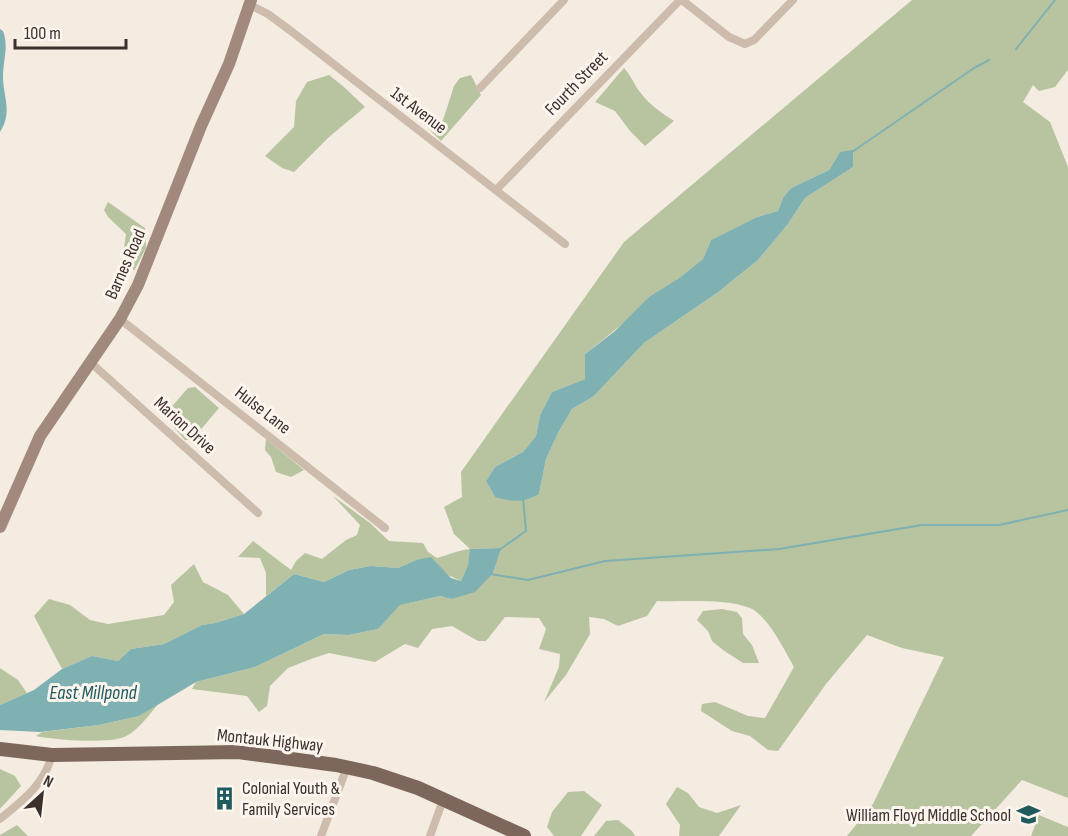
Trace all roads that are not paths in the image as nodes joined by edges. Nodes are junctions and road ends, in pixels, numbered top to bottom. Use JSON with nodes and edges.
{"nodes":[{"id":1,"x":564,"y":0,"type":"edge"},
{"id":2,"x":681,"y":0,"type":"edge"},
{"id":3,"x":793,"y":0,"type":"edge"},
{"id":4,"x":250,"y":3,"type":"edge"},
{"id":5,"x":480,"y":88,"type":"dead end"},
{"id":6,"x":497,"y":189,"type":"junction"},
{"id":7,"x":565,"y":244,"type":"dead end"},
{"id":8,"x":120,"y":319,"type":"junction"},
{"id":9,"x":90,"y":362,"type":"junction"},
{"id":10,"x":258,"y":513,"type":"dead end"},
{"id":11,"x":0,"y":527,"type":"edge"},
{"id":12,"x":385,"y":528,"type":"dead end"},
{"id":13,"x":0,"y":749,"type":"edge"},
{"id":14,"x":52,"y":755,"type":"junction"},
{"id":15,"x":347,"y":767,"type":"junction"},
{"id":16,"x":443,"y":800,"type":"junction"},
{"id":17,"x":0,"y":819,"type":"edge"},
{"id":18,"x":321,"y":836,"type":"edge"},
{"id":19,"x":430,"y":836,"type":"edge"},
{"id":20,"x":524,"y":836,"type":"edge"}],
"edges":[{"from":1,"to":5,"type":"street"},
{"from":2,"to":3,"type":"street"},
{"from":2,"to":6,"type":"street","name":"Fourth Street"},
{"from":4,"to":6,"type":"street","name":"1st Avenue"},
{"from":4,"to":8,"type":"street","name":"Barnes Road"},
{"from":6,"to":7,"type":"street","name":"1st Avenue"},
{"from":8,"to":9,"type":"street","name":"Barnes Road"},
{"from":8,"to":12,"type":"street","name":"Hulse Lane"},
{"from":9,"to":10,"type":"street","name":"Marion Drive"},
{"from":9,"to":11,"type":"street","name":"Barnes Road"},
{"from":13,"to":14,"type":"main road","name":"Montauk Highway"},
{"from":14,"to":15,"type":"main road","name":"Montauk Highway"},
{"from":14,"to":17,"type":"street"},
{"from":15,"to":16,"type":"main road","name":"Montauk Highway"},
{"from":15,"to":18,"type":"street"},
{"from":16,"to":19,"type":"street"},
{"from":16,"to":20,"type":"main road","name":"Montauk Highway"}]}
